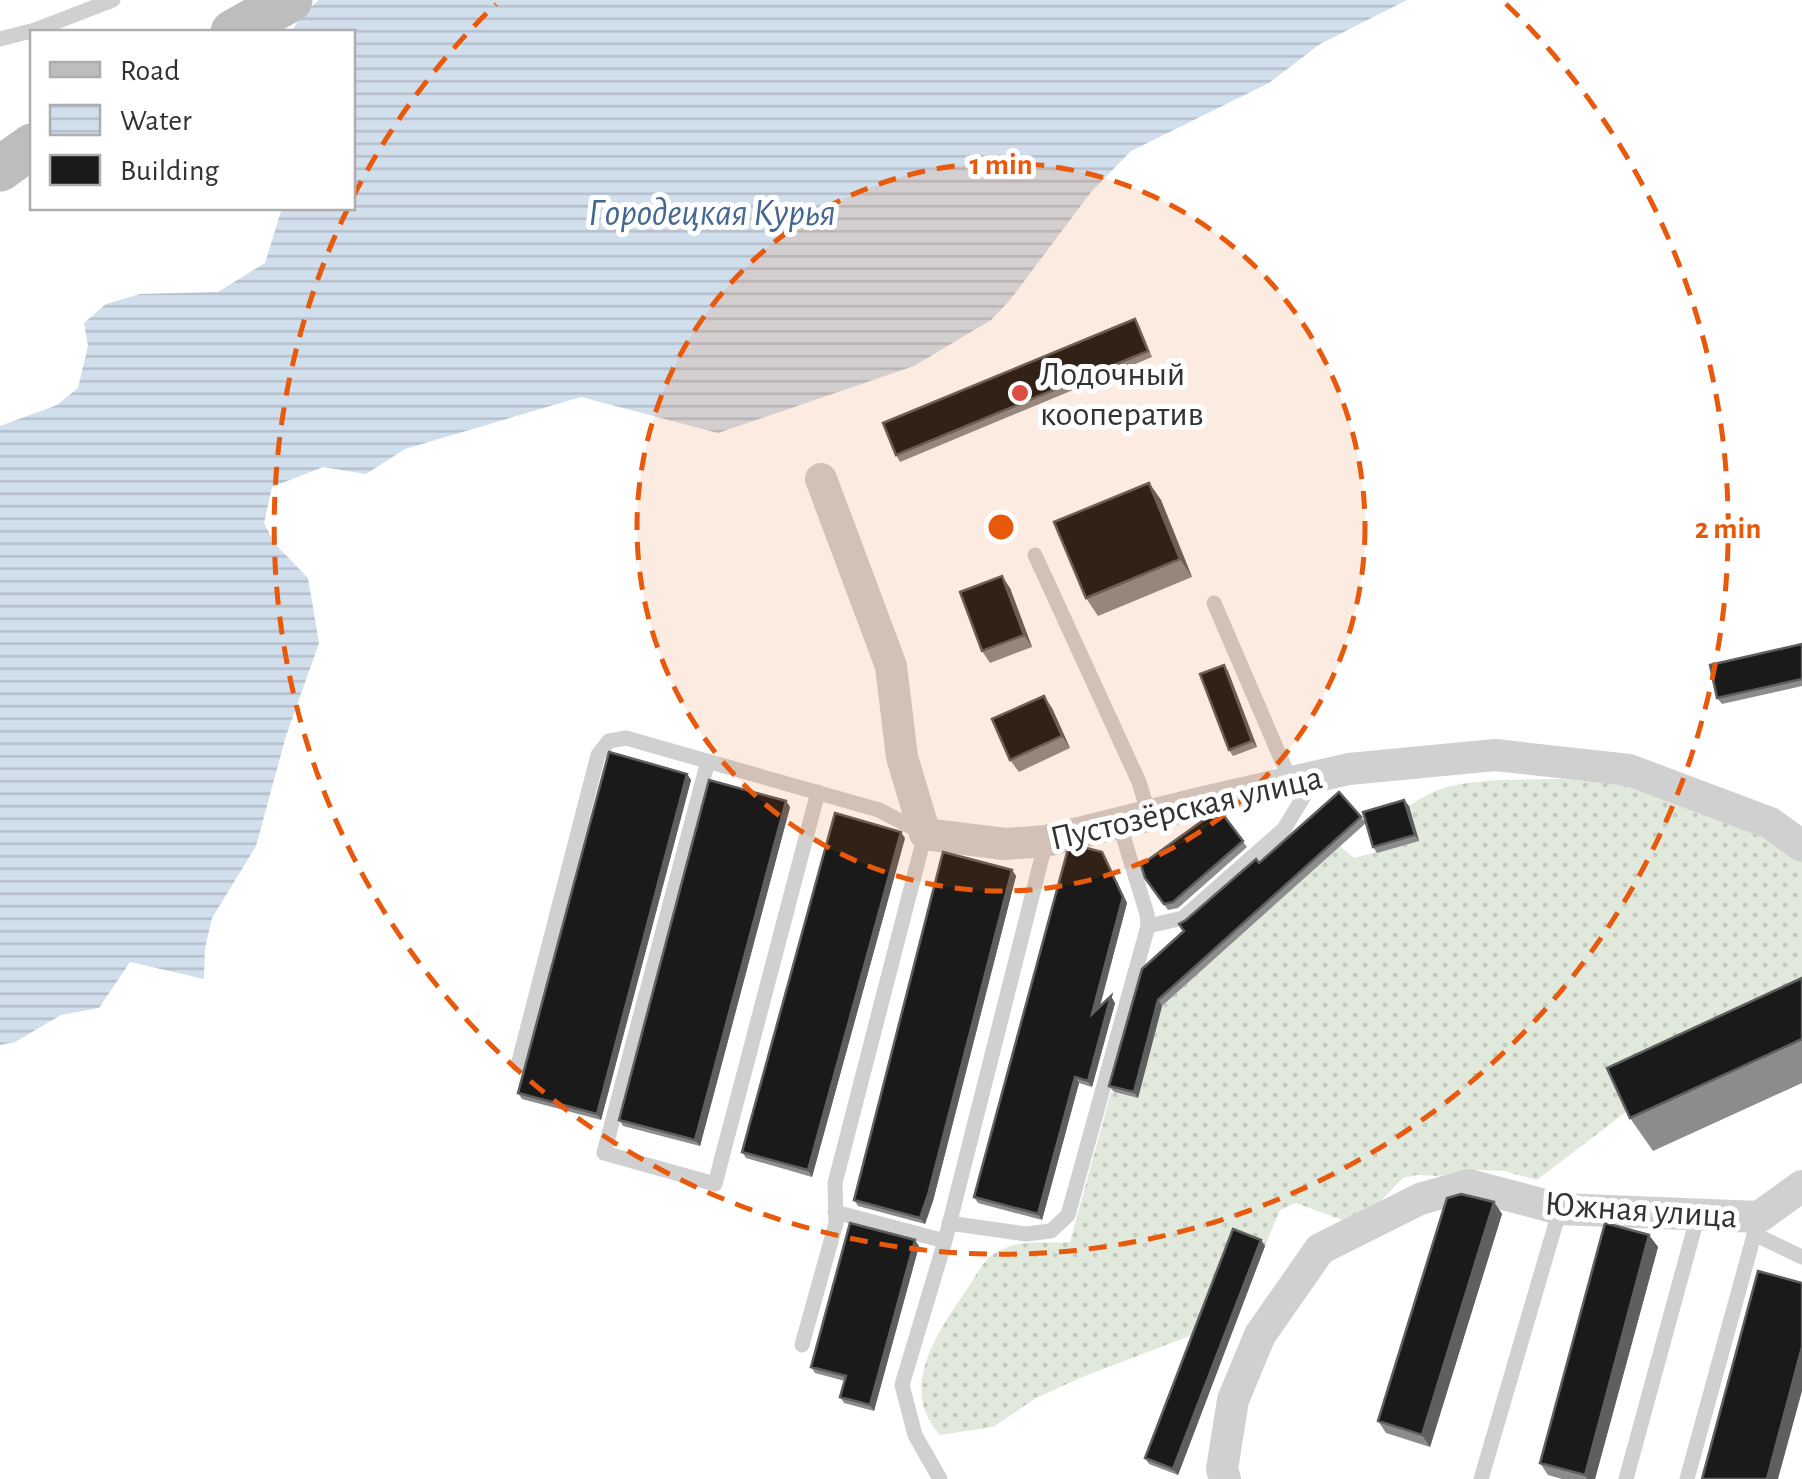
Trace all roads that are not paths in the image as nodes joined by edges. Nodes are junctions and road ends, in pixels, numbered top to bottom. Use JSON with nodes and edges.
{"nodes":[{"id":1,"x":113,"y":0,"type":"edge"},
{"id":2,"x":290,"y":0,"type":"edge"},
{"id":3,"x":35,"y":30,"type":"edge"},
{"id":4,"x":236,"y":30,"type":"edge"},
{"id":5,"x":30,"y":31,"type":"edge"},
{"id":6,"x":0,"y":39,"type":"edge"},
{"id":7,"x":30,"y":147,"type":"edge"},
{"id":8,"x":0,"y":169,"type":"edge"},
{"id":9,"x":821,"y":479,"type":"dead end"},
{"id":10,"x":1035,"y":554,"type":"dead end"},
{"id":11,"x":1214,"y":603,"type":"dead end"},
{"id":12,"x":708,"y":761,"type":"junction"},
{"id":13,"x":1303,"y":779,"type":"junction"},
{"id":14,"x":818,"y":792,"type":"junction"},
{"id":15,"x":1134,"y":819,"type":"junction"},
{"id":16,"x":924,"y":834,"type":"junction"},
{"id":17,"x":1046,"y":842,"type":"junction"},
{"id":18,"x":1802,"y":846,"type":"edge"},
{"id":19,"x":1148,"y":926,"type":"junction"},
{"id":20,"x":518,"y":1065,"type":"dead end"},
{"id":21,"x":1802,"y":1186,"type":"edge"},
{"id":22,"x":1560,"y":1209,"type":"junction"},
{"id":23,"x":836,"y":1212,"type":"junction"},
{"id":24,"x":1698,"y":1214,"type":"junction"},
{"id":25,"x":949,"y":1224,"type":"junction"},
{"id":26,"x":1757,"y":1226,"type":"junction"},
{"id":27,"x":944,"y":1241,"type":"junction"},
{"id":28,"x":1802,"y":1258,"type":"edge"},
{"id":29,"x":802,"y":1345,"type":"dead end"},
{"id":30,"x":940,"y":1479,"type":"edge"},
{"id":31,"x":1225,"y":1479,"type":"edge"},
{"id":32,"x":1481,"y":1479,"type":"edge"},
{"id":33,"x":1626,"y":1479,"type":"edge"},
{"id":34,"x":1687,"y":1479,"type":"edge"}],
"edges":[{"from":1,"to":3,"type":"lane"},
{"from":2,"to":4,"type":"main road"},
{"from":5,"to":6,"type":"lane"},
{"from":7,"to":8,"type":"main road"},
{"from":9,"to":16,"type":"street"},
{"from":10,"to":15,"type":"lane"},
{"from":11,"to":13,"type":"lane"},
{"from":12,"to":14,"type":"lane"},
{"from":12,"to":14,"type":"lane"},
{"from":12,"to":20,"type":"lane"},
{"from":13,"to":15,"type":"street","name":"Пустозёрская улица"},
{"from":13,"to":18,"type":"street","name":"Пустозёрская улица"},
{"from":13,"to":19,"type":"lane"},
{"from":14,"to":16,"type":"lane"},
{"from":15,"to":17,"type":"street","name":"Пустозёрская улица"},
{"from":15,"to":19,"type":"lane"},
{"from":16,"to":17,"type":"street","name":"Пустозёрская улица"},
{"from":16,"to":23,"type":"lane"},
{"from":17,"to":25,"type":"lane"},
{"from":19,"to":25,"type":"lane"},
{"from":21,"to":26,"type":"street","name":"Южная улица"},
{"from":22,"to":24,"type":"street","name":"Южная улица"},
{"from":22,"to":31,"type":"street","name":"Южная улица"},
{"from":22,"to":32,"type":"lane"},
{"from":23,"to":27,"type":"lane"},
{"from":23,"to":29,"type":"lane"},
{"from":24,"to":26,"type":"street","name":"Южная улица"},
{"from":24,"to":33,"type":"lane"},
{"from":25,"to":27,"type":"lane"},
{"from":26,"to":28,"type":"lane"},
{"from":26,"to":34,"type":"lane"},
{"from":27,"to":30,"type":"lane"}]}
